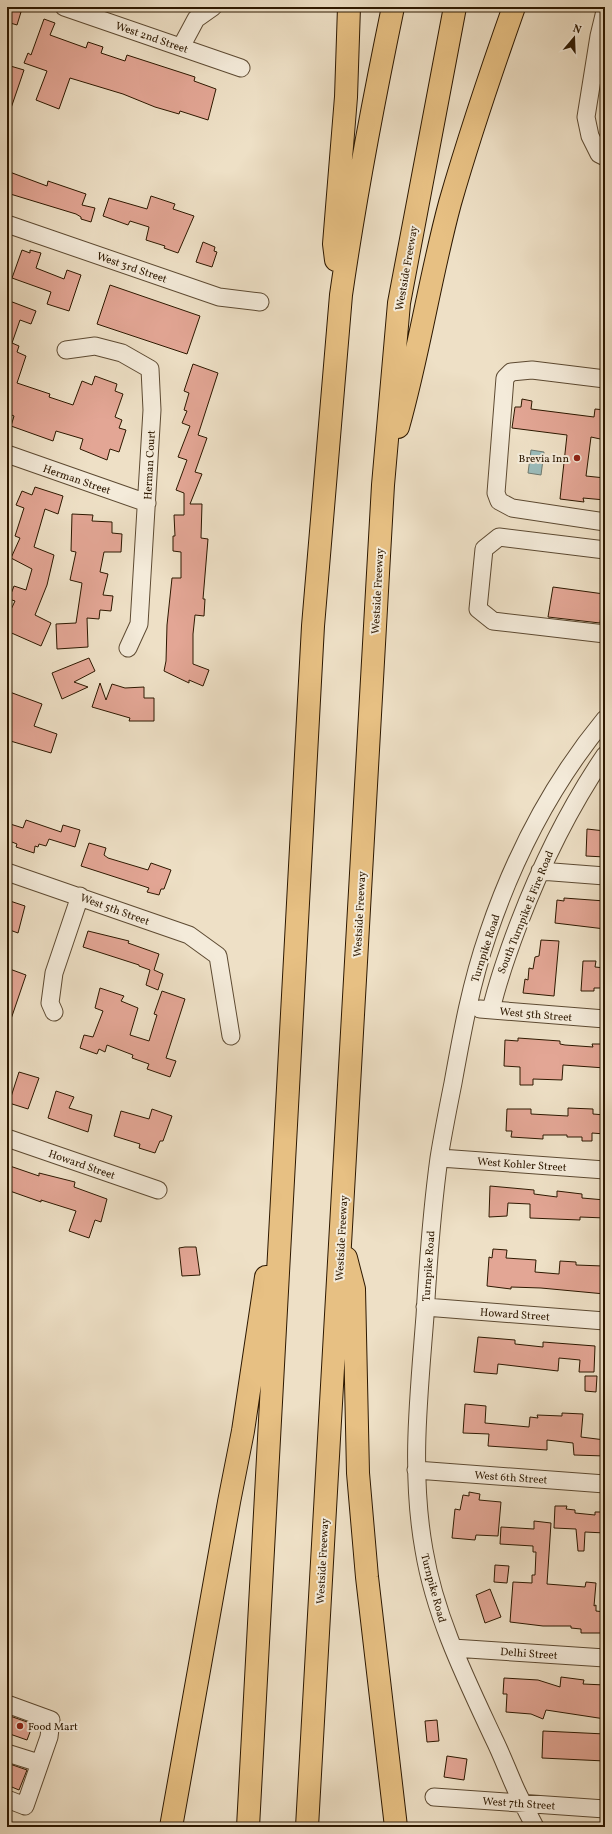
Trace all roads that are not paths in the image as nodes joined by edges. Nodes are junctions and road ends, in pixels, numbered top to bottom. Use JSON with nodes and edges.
{"nodes":[{"id":1,"x":64,"y":7,"type":"edge"},
{"id":2,"x":213,"y":7,"type":"edge"},
{"id":3,"x":349,"y":7,"type":"edge"},
{"id":4,"x":392,"y":7,"type":"edge"},
{"id":5,"x":455,"y":7,"type":"edge"},
{"id":6,"x":514,"y":7,"type":"edge"},
{"id":7,"x":605,"y":11,"type":"edge"},
{"id":8,"x":181,"y":47,"type":"junction"},
{"id":9,"x":241,"y":68,"type":"dead end"},
{"id":10,"x":599,"y":73,"type":"edge"},
{"id":11,"x":605,"y":158,"type":"edge"},
{"id":12,"x":7,"y":224,"type":"edge"},
{"id":13,"x":341,"y":295,"type":"junction"},
{"id":14,"x":260,"y":302,"type":"dead end"},
{"id":15,"x":66,"y":350,"type":"dead end"},
{"id":16,"x":605,"y":379,"type":"edge"},
{"id":17,"x":7,"y":454,"type":"edge"},
{"id":18,"x":383,"y":485,"type":"junction"},
{"id":19,"x":147,"y":503,"type":"junction"},
{"id":20,"x":605,"y":522,"type":"edge"},
{"id":21,"x":605,"y":550,"type":"edge"},
{"id":22,"x":605,"y":634,"type":"edge"},
{"id":23,"x":128,"y":648,"type":"dead end"},
{"id":24,"x":605,"y":719,"type":"edge"},
{"id":25,"x":605,"y":755,"type":"edge"},
{"id":26,"x":540,"y":871,"type":"junction"},
{"id":27,"x":7,"y":872,"type":"edge"},
{"id":28,"x":605,"y":876,"type":"edge"},
{"id":29,"x":80,"y":896,"type":"junction"},
{"id":30,"x":467,"y":1008,"type":"junction"},
{"id":31,"x":491,"y":1010,"type":"junction"},
{"id":32,"x":54,"y":1012,"type":"dead end"},
{"id":33,"x":605,"y":1019,"type":"edge"},
{"id":34,"x":231,"y":1036,"type":"dead end"},
{"id":35,"x":7,"y":1138,"type":"edge"},
{"id":36,"x":440,"y":1158,"type":"junction"},
{"id":37,"x":605,"y":1170,"type":"edge"},
{"id":38,"x":158,"y":1190,"type":"dead end"},
{"id":39,"x":341,"y":1236,"type":"junction"},
{"id":40,"x":281,"y":1241,"type":"junction"},
{"id":41,"x":425,"y":1307,"type":"junction"},
{"id":42,"x":605,"y":1321,"type":"edge"},
{"id":43,"x":416,"y":1470,"type":"junction"},
{"id":44,"x":605,"y":1484,"type":"edge"},
{"id":45,"x":453,"y":1648,"type":"junction"},
{"id":46,"x":605,"y":1658,"type":"edge"},
{"id":47,"x":7,"y":1704,"type":"edge"},
{"id":48,"x":7,"y":1753,"type":"edge"},
{"id":49,"x":39,"y":1763,"type":"junction"},
{"id":50,"x":434,"y":1797,"type":"dead end"},
{"id":51,"x":7,"y":1799,"type":"edge"},
{"id":52,"x":523,"y":1803,"type":"junction"},
{"id":53,"x":605,"y":1809,"type":"edge"},
{"id":54,"x":171,"y":1827,"type":"edge"},
{"id":55,"x":248,"y":1827,"type":"edge"},
{"id":56,"x":307,"y":1827,"type":"edge"},
{"id":57,"x":396,"y":1827,"type":"edge"},
{"id":58,"x":535,"y":1827,"type":"edge"}],
"edges":[{"from":1,"to":8,"type":"street","name":"West 2nd Street"},
{"from":2,"to":8,"type":"street"},
{"from":3,"to":13,"type":"highway"},
{"from":4,"to":13,"type":"highway"},
{"from":5,"to":18,"type":"highway","name":"Westside Freeway"},
{"from":6,"to":18,"type":"highway"},
{"from":7,"to":10,"type":"street"},
{"from":8,"to":9,"type":"street","name":"West 2nd Street"},
{"from":10,"to":11,"type":"street"},
{"from":12,"to":14,"type":"street","name":"West 3rd Street"},
{"from":13,"to":40,"type":"highway"},
{"from":15,"to":19,"type":"street","name":"Herman Court"},
{"from":16,"to":20,"type":"street"},
{"from":17,"to":19,"type":"street","name":"Herman Street"},
{"from":18,"to":39,"type":"highway","name":"Westside Freeway"},
{"from":19,"to":23,"type":"street","name":"Herman Court"},
{"from":21,"to":22,"type":"street"},
{"from":24,"to":30,"type":"street","name":"Turnpike Road"},
{"from":25,"to":26,"type":"street","name":"South Turnpike E Fire Road"},
{"from":26,"to":28,"type":"street"},
{"from":26,"to":31,"type":"street","name":"South Turnpike E Fire Road"},
{"from":27,"to":29,"type":"street","name":"West 5th Street"},
{"from":29,"to":32,"type":"street"},
{"from":29,"to":34,"type":"street","name":"West 5th Street"},
{"from":30,"to":31,"type":"street","name":"West 5th Street"},
{"from":30,"to":36,"type":"street","name":"Turnpike Road"},
{"from":31,"to":33,"type":"street","name":"West 5th Street"},
{"from":35,"to":38,"type":"street","name":"Howard Street"},
{"from":36,"to":37,"type":"street","name":"West Kohler Street"},
{"from":36,"to":41,"type":"street","name":"Turnpike Road"},
{"from":39,"to":56,"type":"highway","name":"Westside Freeway"},
{"from":39,"to":57,"type":"highway"},
{"from":40,"to":54,"type":"highway"},
{"from":40,"to":55,"type":"highway"},
{"from":41,"to":42,"type":"street","name":"Howard Street"},
{"from":41,"to":43,"type":"street","name":"Turnpike Road"},
{"from":43,"to":44,"type":"street","name":"West 6th Street"},
{"from":43,"to":45,"type":"street","name":"Turnpike Road"},
{"from":45,"to":46,"type":"street","name":"Delhi Street"},
{"from":45,"to":52,"type":"street","name":"Turnpike Road"},
{"from":47,"to":49,"type":"street"},
{"from":48,"to":49,"type":"street"},
{"from":49,"to":51,"type":"street"},
{"from":50,"to":52,"type":"street","name":"West 7th Street"},
{"from":52,"to":53,"type":"street","name":"West 7th Street"},
{"from":52,"to":58,"type":"street","name":"Turnpike Road"}]}
